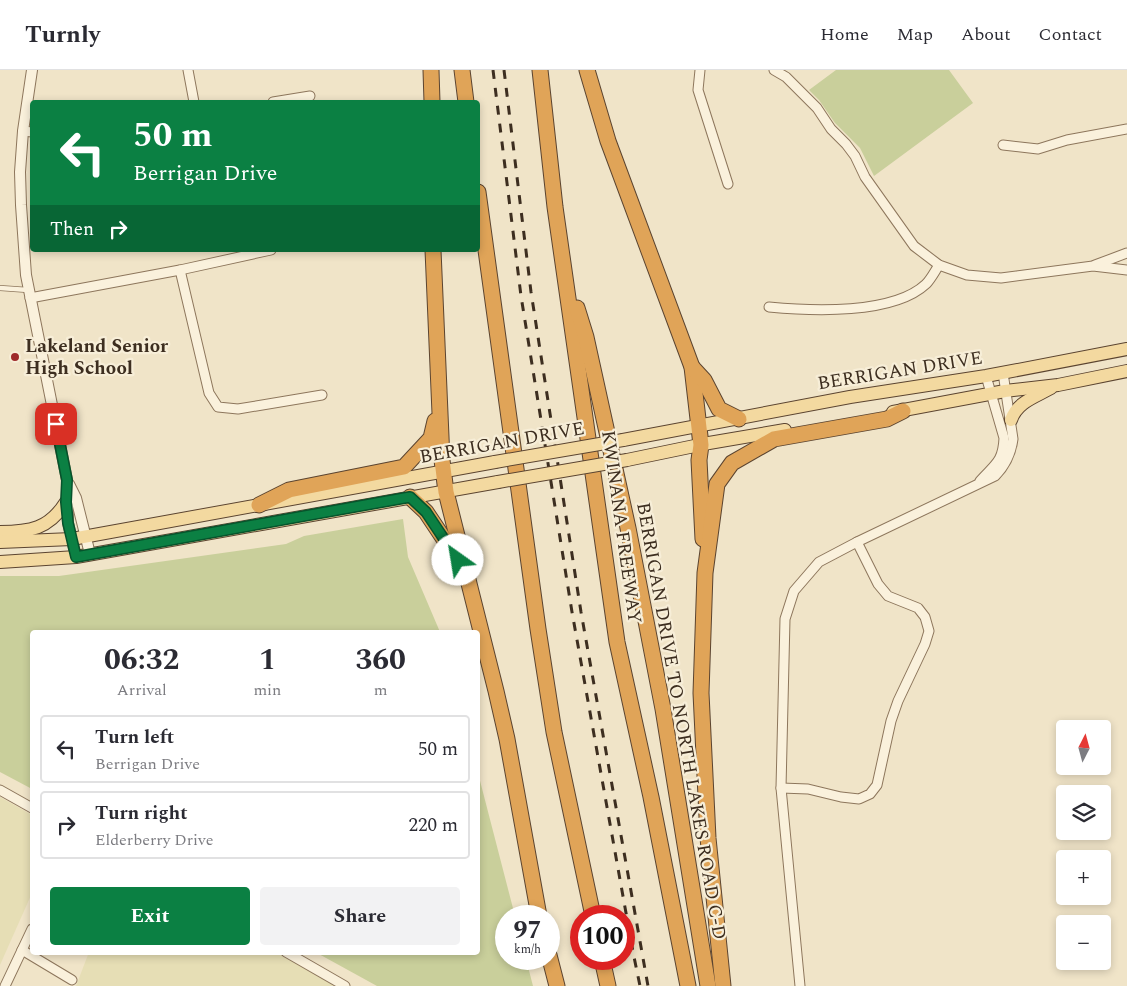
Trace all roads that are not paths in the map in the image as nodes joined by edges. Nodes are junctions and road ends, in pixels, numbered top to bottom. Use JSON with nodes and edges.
{"nodes":[{"id":1,"x":32,"y":70,"type":"edge"},
{"id":2,"x":188,"y":70,"type":"edge"},
{"id":3,"x":432,"y":70,"type":"edge"},
{"id":4,"x":462,"y":70,"type":"edge"},
{"id":5,"x":540,"y":70,"type":"edge"},
{"id":6,"x":587,"y":70,"type":"edge"},
{"id":7,"x":700,"y":70,"type":"edge"},
{"id":8,"x":774,"y":70,"type":"edge"},
{"id":9,"x":310,"y":96,"type":"dead end"},
{"id":10,"x":30,"y":100,"type":"edge"},
{"id":11,"x":194,"y":100,"type":"edge"},
{"id":12,"x":285,"y":100,"type":"edge"},
{"id":13,"x":432,"y":100,"type":"edge"},
{"id":14,"x":466,"y":100,"type":"edge"},
{"id":15,"x":30,"y":101,"type":"edge"},
{"id":16,"x":1127,"y":129,"type":"edge"},
{"id":17,"x":28,"y":132,"type":"edge"},
{"id":18,"x":1003,"y":145,"type":"dead end"},
{"id":19,"x":728,"y":184,"type":"dead end"},
{"id":20,"x":480,"y":207,"type":"edge"},
{"id":21,"x":262,"y":252,"type":"edge"},
{"id":22,"x":433,"y":252,"type":"edge"},
{"id":23,"x":1127,"y":253,"type":"edge"},
{"id":24,"x":563,"y":260,"type":"junction"},
{"id":25,"x":939,"y":265,"type":"junction"},
{"id":26,"x":1093,"y":266,"type":"junction"},
{"id":27,"x":180,"y":270,"type":"junction"},
{"id":28,"x":1127,"y":270,"type":"edge"},
{"id":29,"x":0,"y":288,"type":"edge"},
{"id":30,"x":29,"y":294,"type":"junction"},
{"id":31,"x":769,"y":307,"type":"dead end"},
{"id":32,"x":1127,"y":349,"type":"edge"},
{"id":33,"x":692,"y":366,"type":"junction"},
{"id":34,"x":1127,"y":372,"type":"edge"},
{"id":35,"x":1003,"y":373,"type":"junction"},
{"id":36,"x":986,"y":376,"type":"junction"},
{"id":37,"x":1058,"y":385,"type":"junction"},
{"id":38,"x":1005,"y":391,"type":"junction"},
{"id":39,"x":990,"y":394,"type":"junction"},
{"id":40,"x":322,"y":395,"type":"dead end"},
{"id":41,"x":439,"y":405,"type":"junction"},
{"id":42,"x":903,"y":411,"type":"junction"},
{"id":43,"x":738,"y":419,"type":"junction"},
{"id":44,"x":1011,"y":420,"type":"junction"},
{"id":45,"x":699,"y":425,"type":"junction"},
{"id":46,"x":701,"y":445,"type":"junction"},
{"id":47,"x":444,"y":471,"type":"junction"},
{"id":48,"x":67,"y":480,"type":"junction"},
{"id":49,"x":978,"y":483,"type":"junction"},
{"id":50,"x":446,"y":492,"type":"junction"},
{"id":51,"x":410,"y":497,"type":"junction"},
{"id":52,"x":66,"y":502,"type":"junction"},
{"id":53,"x":260,"y":504,"type":"junction"},
{"id":54,"x":0,"y":532,"type":"edge"},
{"id":55,"x":78,"y":538,"type":"junction"},
{"id":56,"x":0,"y":542,"type":"edge"},
{"id":57,"x":856,"y":542,"type":"junction"},
{"id":58,"x":90,"y":554,"type":"junction"},
{"id":59,"x":76,"y":557,"type":"junction"},
{"id":60,"x":0,"y":562,"type":"edge"},
{"id":61,"x":705,"y":573,"type":"junction"},
{"id":62,"x":466,"y":574,"type":"junction"},
{"id":63,"x":781,"y":788,"type":"junction"},
{"id":64,"x":0,"y":790,"type":"edge"},
{"id":65,"x":30,"y":807,"type":"edge"},
{"id":66,"x":575,"y":834,"type":"junction"},
{"id":67,"x":537,"y":905,"type":"edge"},
{"id":68,"x":581,"y":905,"type":"edge"},
{"id":69,"x":590,"y":905,"type":"edge"},
{"id":70,"x":30,"y":933,"type":"edge"},
{"id":71,"x":22,"y":950,"type":"junction"},
{"id":72,"x":30,"y":955,"type":"edge"},
{"id":73,"x":30,"y":955,"type":"edge"},
{"id":74,"x":291,"y":955,"type":"edge"},
{"id":75,"x":553,"y":970,"type":"edge"},
{"id":76,"x":594,"y":970,"type":"edge"},
{"id":77,"x":604,"y":970,"type":"edge"},
{"id":78,"x":72,"y":980,"type":"dead end"},
{"id":79,"x":5,"y":986,"type":"edge"},
{"id":80,"x":345,"y":986,"type":"edge"},
{"id":81,"x":557,"y":986,"type":"edge"},
{"id":82,"x":597,"y":986,"type":"edge"},
{"id":83,"x":608,"y":986,"type":"edge"},
{"id":84,"x":688,"y":986,"type":"edge"},
{"id":85,"x":708,"y":986,"type":"edge"},
{"id":86,"x":723,"y":986,"type":"edge"},
{"id":87,"x":800,"y":986,"type":"edge"}],
"edges":[{"from":1,"to":10,"type":"street"},
{"from":2,"to":11,"type":"street"},
{"from":3,"to":13,"type":"highway"},
{"from":4,"to":14,"type":"highway"},
{"from":5,"to":24,"type":"highway","name":"KWINANA FREEWAY"},
{"from":6,"to":33,"type":"highway"},
{"from":7,"to":19,"type":"street"},
{"from":8,"to":25,"type":"street"},
{"from":9,"to":12,"type":"street"},
{"from":15,"to":17,"type":"street"},
{"from":16,"to":18,"type":"street"},
{"from":17,"to":30,"type":"street"},
{"from":20,"to":66,"type":"highway"},
{"from":21,"to":27,"type":"street"},
{"from":22,"to":41,"type":"highway"},
{"from":23,"to":26,"type":"street"},
{"from":24,"to":84,"type":"highway","name":"KWINANA FREEWAY"},
{"from":24,"to":85,"type":"highway","name":"BERRIGAN DRIVE TO NORTH LAKES ROAD C-D"},
{"from":25,"to":26,"type":"street"},
{"from":25,"to":31,"type":"street"},
{"from":26,"to":28,"type":"street"},
{"from":27,"to":30,"type":"street"},
{"from":27,"to":40,"type":"street"},
{"from":29,"to":30,"type":"lane"},
{"from":30,"to":48,"type":"street"},
{"from":32,"to":35,"type":"main road","name":"BERRIGAN DRIVE"},
{"from":33,"to":43,"type":"highway"},
{"from":33,"to":45,"type":"highway"},
{"from":34,"to":37,"type":"main road","name":"BERRIGAN DRIVE"},
{"from":35,"to":36,"type":"main road","name":"BERRIGAN DRIVE"},
{"from":35,"to":38,"type":"street"},
{"from":36,"to":39,"type":"street"},
{"from":36,"to":43,"type":"main road","name":"BERRIGAN DRIVE"},
{"from":37,"to":38,"type":"main road","name":"BERRIGAN DRIVE"},
{"from":37,"to":44,"type":"main road"},
{"from":38,"to":39,"type":"main road","name":"BERRIGAN DRIVE"},
{"from":38,"to":44,"type":"street"},
{"from":39,"to":42,"type":"main road","name":"BERRIGAN DRIVE"},
{"from":39,"to":49,"type":"street"},
{"from":41,"to":47,"type":"highway"},
{"from":41,"to":53,"type":"highway"},
{"from":42,"to":46,"type":"main road","name":"BERRIGAN DRIVE"},
{"from":42,"to":61,"type":"highway"},
{"from":43,"to":45,"type":"main road","name":"BERRIGAN DRIVE"},
{"from":44,"to":49,"type":"street"},
{"from":45,"to":46,"type":"highway"},
{"from":45,"to":47,"type":"main road","name":"BERRIGAN DRIVE","bridge":true},
{"from":46,"to":50,"type":"main road","name":"BERRIGAN DRIVE","bridge":true},
{"from":46,"to":61,"type":"highway"},
{"from":47,"to":50,"type":"highway"},
{"from":47,"to":53,"type":"main road","name":"BERRIGAN DRIVE"},
{"from":48,"to":52,"type":"street"},
{"from":48,"to":55,"type":"street"},
{"from":49,"to":57,"type":"street"},
{"from":50,"to":51,"type":"main road","name":"BERRIGAN DRIVE"},
{"from":50,"to":62,"type":"highway"},
{"from":51,"to":58,"type":"main road","name":"BERRIGAN DRIVE"},
{"from":51,"to":62,"type":"highway"},
{"from":52,"to":54,"type":"main road"},
{"from":52,"to":55,"type":"street"},
{"from":53,"to":55,"type":"main road","name":"BERRIGAN DRIVE"},
{"from":55,"to":56,"type":"main road","name":"BERRIGAN DRIVE"},
{"from":55,"to":58,"type":"street"},
{"from":55,"to":59,"type":"street"},
{"from":57,"to":63,"type":"street"},
{"from":57,"to":63,"type":"street"},
{"from":58,"to":59,"type":"main road","name":"BERRIGAN DRIVE"},
{"from":59,"to":60,"type":"main road","name":"BERRIGAN DRIVE"},
{"from":61,"to":86,"type":"highway"},
{"from":62,"to":67,"type":"highway"},
{"from":63,"to":87,"type":"street"},
{"from":64,"to":65,"type":"street"},
{"from":66,"to":68,"type":"highway"},
{"from":66,"to":69,"type":"highway"},
{"from":70,"to":71,"type":"street"},
{"from":71,"to":72,"type":"street"},
{"from":71,"to":79,"type":"street"},
{"from":73,"to":78,"type":"street"},
{"from":74,"to":80,"type":"street"},
{"from":75,"to":81,"type":"highway"},
{"from":76,"to":82,"type":"highway"},
{"from":77,"to":83,"type":"highway"}]}
